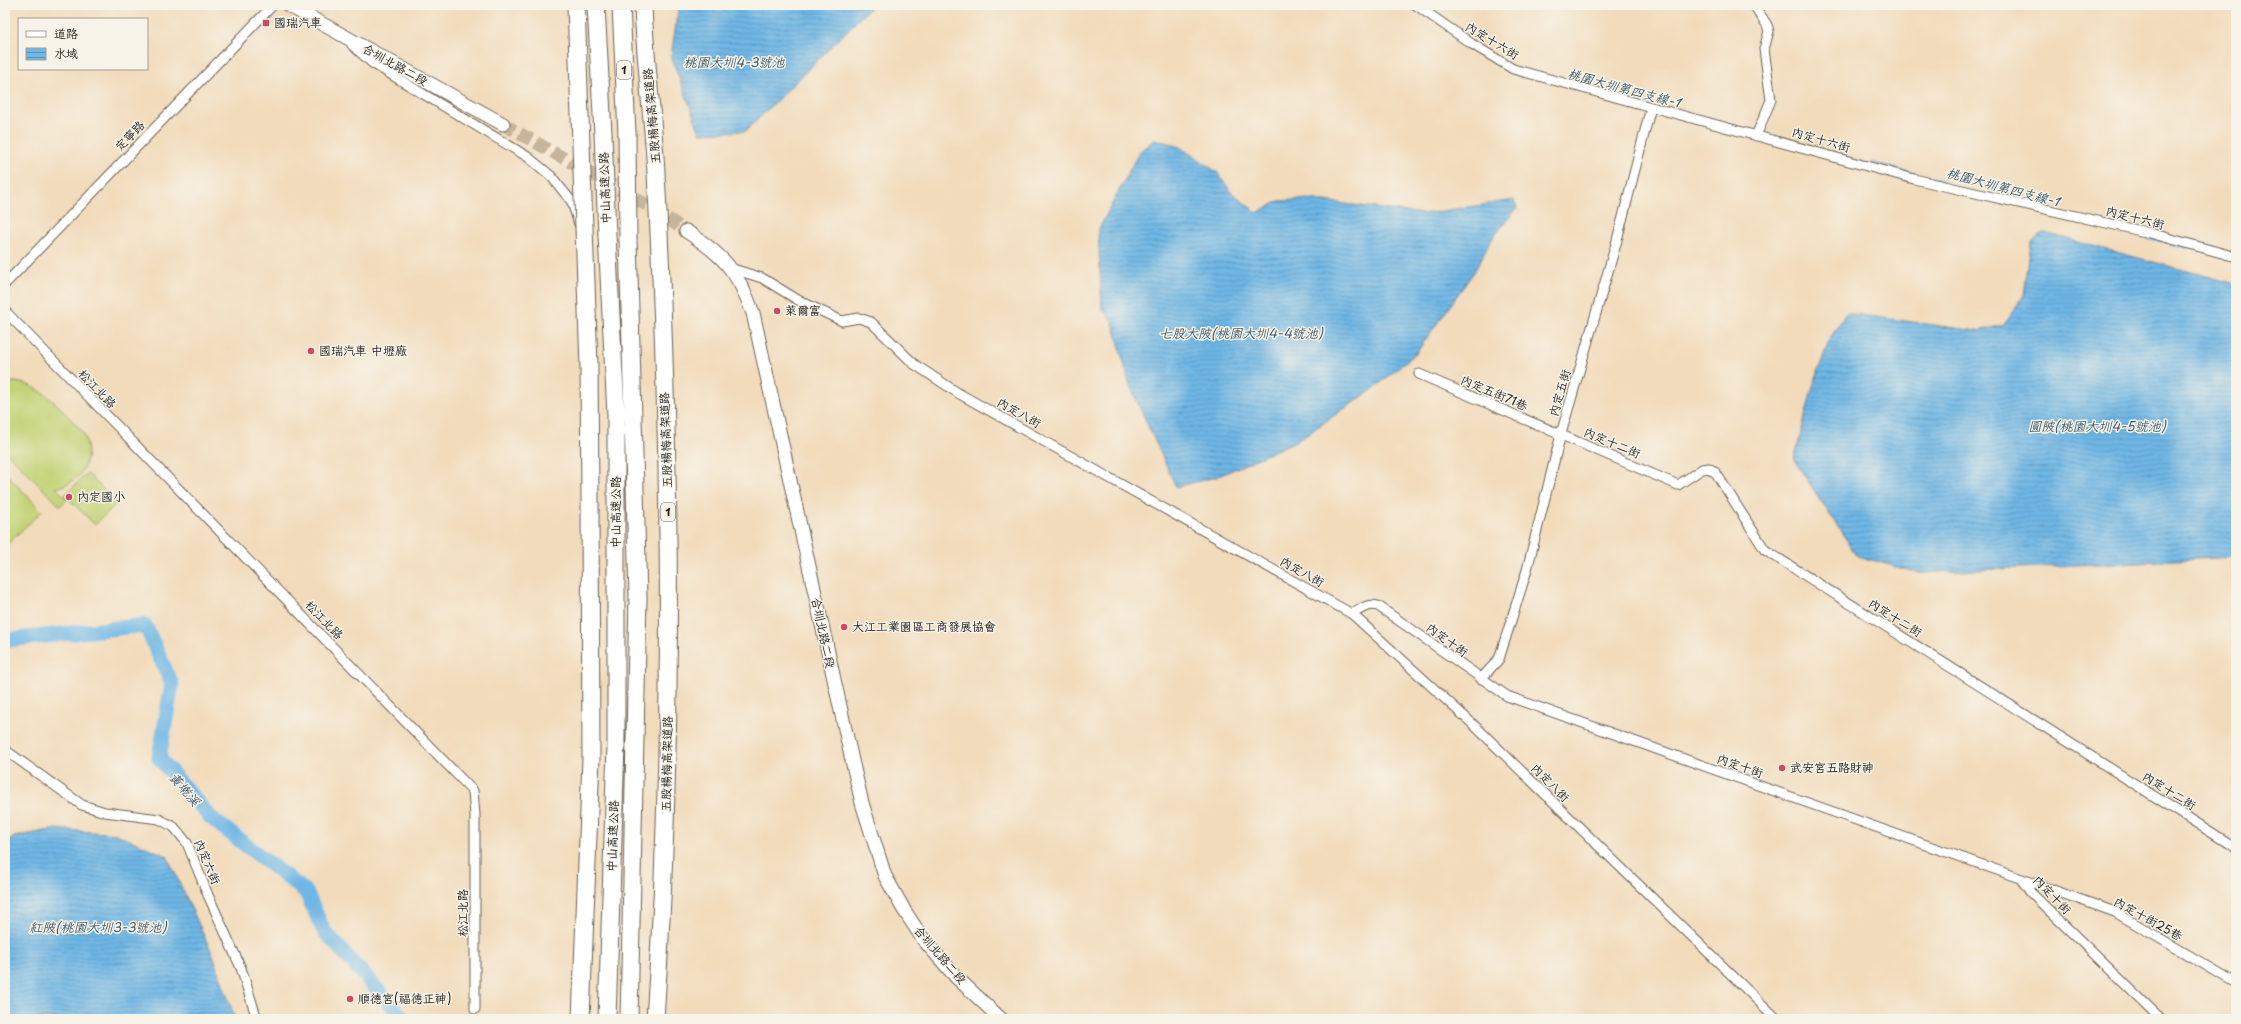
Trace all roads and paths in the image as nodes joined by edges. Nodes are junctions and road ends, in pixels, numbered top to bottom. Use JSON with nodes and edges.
{"nodes":[{"id":1,"x":273,"y":5,"type":"edge"},
{"id":2,"x":288,"y":5,"type":"edge"},
{"id":3,"x":576,"y":5,"type":"edge"},
{"id":4,"x":596,"y":5,"type":"edge"},
{"id":5,"x":621,"y":5,"type":"edge"},
{"id":6,"x":643,"y":5,"type":"edge"},
{"id":7,"x":1416,"y":5,"type":"edge"},
{"id":8,"x":1754,"y":5,"type":"edge"},
{"id":9,"x":342,"y":35,"type":"junction"},
{"id":10,"x":414,"y":75,"type":"junction"},
{"id":11,"x":428,"y":97,"type":"junction"},
{"id":12,"x":1651,"y":107,"type":"junction"},
{"id":13,"x":503,"y":124,"type":"tunnel mouth"},
{"id":14,"x":1756,"y":136,"type":"junction"},
{"id":15,"x":686,"y":231,"type":"tunnel mouth"},
{"id":16,"x":2236,"y":257,"type":"edge"},
{"id":17,"x":733,"y":269,"type":"junction"},
{"id":18,"x":5,"y":284,"type":"edge"},
{"id":19,"x":5,"y":311,"type":"edge"},
{"id":20,"x":1419,"y":374,"type":"dead end"},
{"id":21,"x":1561,"y":434,"type":"junction"},
{"id":22,"x":1352,"y":614,"type":"junction"},
{"id":23,"x":1481,"y":679,"type":"junction"},
{"id":24,"x":5,"y":750,"type":"edge"},
{"id":25,"x":2236,"y":848,"type":"edge"},
{"id":26,"x":2021,"y":879,"type":"junction"},
{"id":27,"x":2236,"y":982,"type":"edge"},
{"id":28,"x":475,"y":1009,"type":"dead end"},
{"id":29,"x":257,"y":1019,"type":"edge"},
{"id":30,"x":581,"y":1019,"type":"edge"},
{"id":31,"x":586,"y":1019,"type":"edge"},
{"id":32,"x":606,"y":1019,"type":"edge"},
{"id":33,"x":630,"y":1019,"type":"edge"},
{"id":34,"x":654,"y":1019,"type":"edge"},
{"id":35,"x":1000,"y":1019,"type":"edge"},
{"id":36,"x":1777,"y":1019,"type":"edge"},
{"id":37,"x":2161,"y":1019,"type":"edge"}],
"edges":[{"from":1,"to":18,"type":"street","name":"定寧路"},
{"from":2,"to":9,"type":"street","name":"合圳北路二段"},
{"from":3,"to":30,"type":"highway","bridge":true},
{"from":4,"to":32,"type":"highway","name":"中山高速公路","number":"1","bridge":true},
{"from":5,"to":33,"type":"highway","name":"中山高速公路","number":"1","bridge":true},
{"from":6,"to":34,"type":"highway","name":"五股楊梅高架道路","number":"1","bridge":true},
{"from":7,"to":12,"type":"street","name":"內定十六街"},
{"from":8,"to":14,"type":"street"},
{"from":9,"to":10,"type":"street","name":"合圳北路二段"},
{"from":9,"to":11,"type":"street"},
{"from":10,"to":11,"type":"street"},
{"from":10,"to":13,"type":"street","name":"合圳北路二段"},
{"from":11,"to":31,"type":"street"},
{"from":12,"to":14,"type":"street","name":"內定十六街"},
{"from":12,"to":21,"type":"street","name":"內定五街"},
{"from":14,"to":16,"type":"street","name":"內定十六街"},
{"from":15,"to":17,"type":"street","name":"合圳北路二段"},
{"from":17,"to":22,"type":"street","name":"內定八街"},
{"from":17,"to":35,"type":"street","name":"合圳北路二段"},
{"from":19,"to":28,"type":"street","name":"松江北路"},
{"from":20,"to":21,"type":"street","name":"內定五街71巷"},
{"from":21,"to":23,"type":"street","name":"內定五街"},
{"from":21,"to":25,"type":"street","name":"內定十二街"},
{"from":22,"to":23,"type":"street","name":"內定十街"},
{"from":22,"to":36,"type":"street","name":"內定八街"},
{"from":23,"to":26,"type":"street","name":"內定十街"},
{"from":24,"to":29,"type":"street","name":"內定六街"},
{"from":26,"to":27,"type":"street","name":"內定十街25巷"},
{"from":26,"to":37,"type":"street","name":"內定十街"}]}
